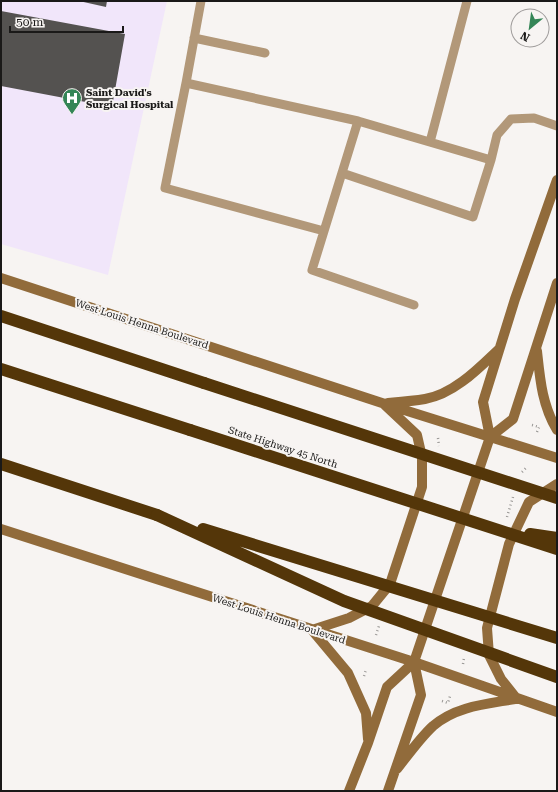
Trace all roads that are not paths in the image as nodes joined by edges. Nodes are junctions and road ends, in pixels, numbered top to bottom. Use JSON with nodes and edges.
{"nodes":[{"id":1,"x":201,"y":1,"type":"edge"},
{"id":2,"x":466,"y":1,"type":"edge"},
{"id":3,"x":194,"y":38,"type":"junction"},
{"id":4,"x":265,"y":53,"type":"dead end"},
{"id":5,"x":186,"y":82,"type":"junction"},
{"id":6,"x":358,"y":121,"type":"junction"},
{"id":7,"x":557,"y":126,"type":"edge"},
{"id":8,"x":430,"y":142,"type":"junction"},
{"id":9,"x":491,"y":160,"type":"junction"},
{"id":10,"x":342,"y":173,"type":"junction"},
{"id":11,"x":557,"y":180,"type":"edge"},
{"id":12,"x":324,"y":231,"type":"junction"},
{"id":13,"x":1,"y":278,"type":"edge"},
{"id":14,"x":557,"y":283,"type":"edge"},
{"id":15,"x":414,"y":305,"type":"dead end"},
{"id":16,"x":1,"y":316,"type":"edge"},
{"id":17,"x":536,"y":347,"type":"junction"},
{"id":18,"x":499,"y":349,"type":"junction"},
{"id":19,"x":1,"y":369,"type":"edge"},
{"id":20,"x":382,"y":403,"type":"junction"},
{"id":21,"x":557,"y":430,"type":"edge"},
{"id":22,"x":490,"y":436,"type":"junction"},
{"id":23,"x":557,"y":458,"type":"edge"},
{"id":24,"x":1,"y":464,"type":"edge"},
{"id":25,"x":557,"y":484,"type":"edge"},
{"id":26,"x":557,"y":498,"type":"edge"},
{"id":27,"x":158,"y":515,"type":"junction"},
{"id":28,"x":1,"y":529,"type":"edge"},
{"id":29,"x":499,"y":530,"type":"junction"},
{"id":30,"x":557,"y":538,"type":"edge"},
{"id":31,"x":557,"y":550,"type":"edge"},
{"id":32,"x":312,"y":630,"type":"junction"},
{"id":33,"x":557,"y":638,"type":"edge"},
{"id":34,"x":414,"y":662,"type":"junction"},
{"id":35,"x":557,"y":677,"type":"edge"},
{"id":36,"x":518,"y":699,"type":"junction"},
{"id":37,"x":557,"y":712,"type":"edge"},
{"id":38,"x":368,"y":743,"type":"junction"},
{"id":39,"x":396,"y":769,"type":"junction"},
{"id":40,"x":349,"y":791,"type":"edge"},
{"id":41,"x":388,"y":791,"type":"edge"}],
"edges":[{"from":1,"to":3,"type":"lane"},
{"from":2,"to":8,"type":"lane"},
{"from":3,"to":4,"type":"lane"},
{"from":3,"to":5,"type":"lane"},
{"from":5,"to":6,"type":"lane"},
{"from":5,"to":12,"type":"lane"},
{"from":6,"to":8,"type":"lane"},
{"from":6,"to":10,"type":"lane"},
{"from":7,"to":9,"type":"lane"},
{"from":8,"to":9,"type":"lane"},
{"from":9,"to":10,"type":"lane"},
{"from":10,"to":12,"type":"lane"},
{"from":11,"to":18,"type":"main road"},
{"from":12,"to":15,"type":"lane"},
{"from":13,"to":20,"type":"main road","name":"West Louis Henna Boulevard"},
{"from":14,"to":17,"type":"main road"},
{"from":16,"to":26,"type":"highway","bridge":true},
{"from":17,"to":21,"type":"main road"},
{"from":17,"to":22,"type":"main road"},
{"from":18,"to":20,"type":"main road"},
{"from":18,"to":22,"type":"main road"},
{"from":19,"to":29,"type":"highway","name":"State Highway 45 North","bridge":true},
{"from":20,"to":22,"type":"main road","name":"West Louis Henna Boulevard"},
{"from":20,"to":32,"type":"main road"},
{"from":22,"to":23,"type":"main road","name":"West Louis Henna Boulevard"},
{"from":22,"to":34,"type":"main road"},
{"from":24,"to":27,"type":"highway"},
{"from":25,"to":36,"type":"main road"},
{"from":27,"to":33,"type":"highway","bridge":true},
{"from":27,"to":35,"type":"highway","bridge":true},
{"from":28,"to":32,"type":"main road","name":"West Louis Henna Boulevard"},
{"from":29,"to":30,"type":"highway","bridge":true},
{"from":29,"to":31,"type":"highway","name":"State Highway 45 North","bridge":true},
{"from":32,"to":34,"type":"main road","name":"West Louis Henna Boulevard"},
{"from":32,"to":38,"type":"main road"},
{"from":34,"to":36,"type":"main road","name":"West Louis Henna Boulevard"},
{"from":34,"to":38,"type":"main road"},
{"from":34,"to":39,"type":"main road"},
{"from":36,"to":37,"type":"main road","name":"West Louis Henna Boulevard"},
{"from":36,"to":39,"type":"main road"},
{"from":38,"to":40,"type":"main road"},
{"from":39,"to":41,"type":"main road"}]}
